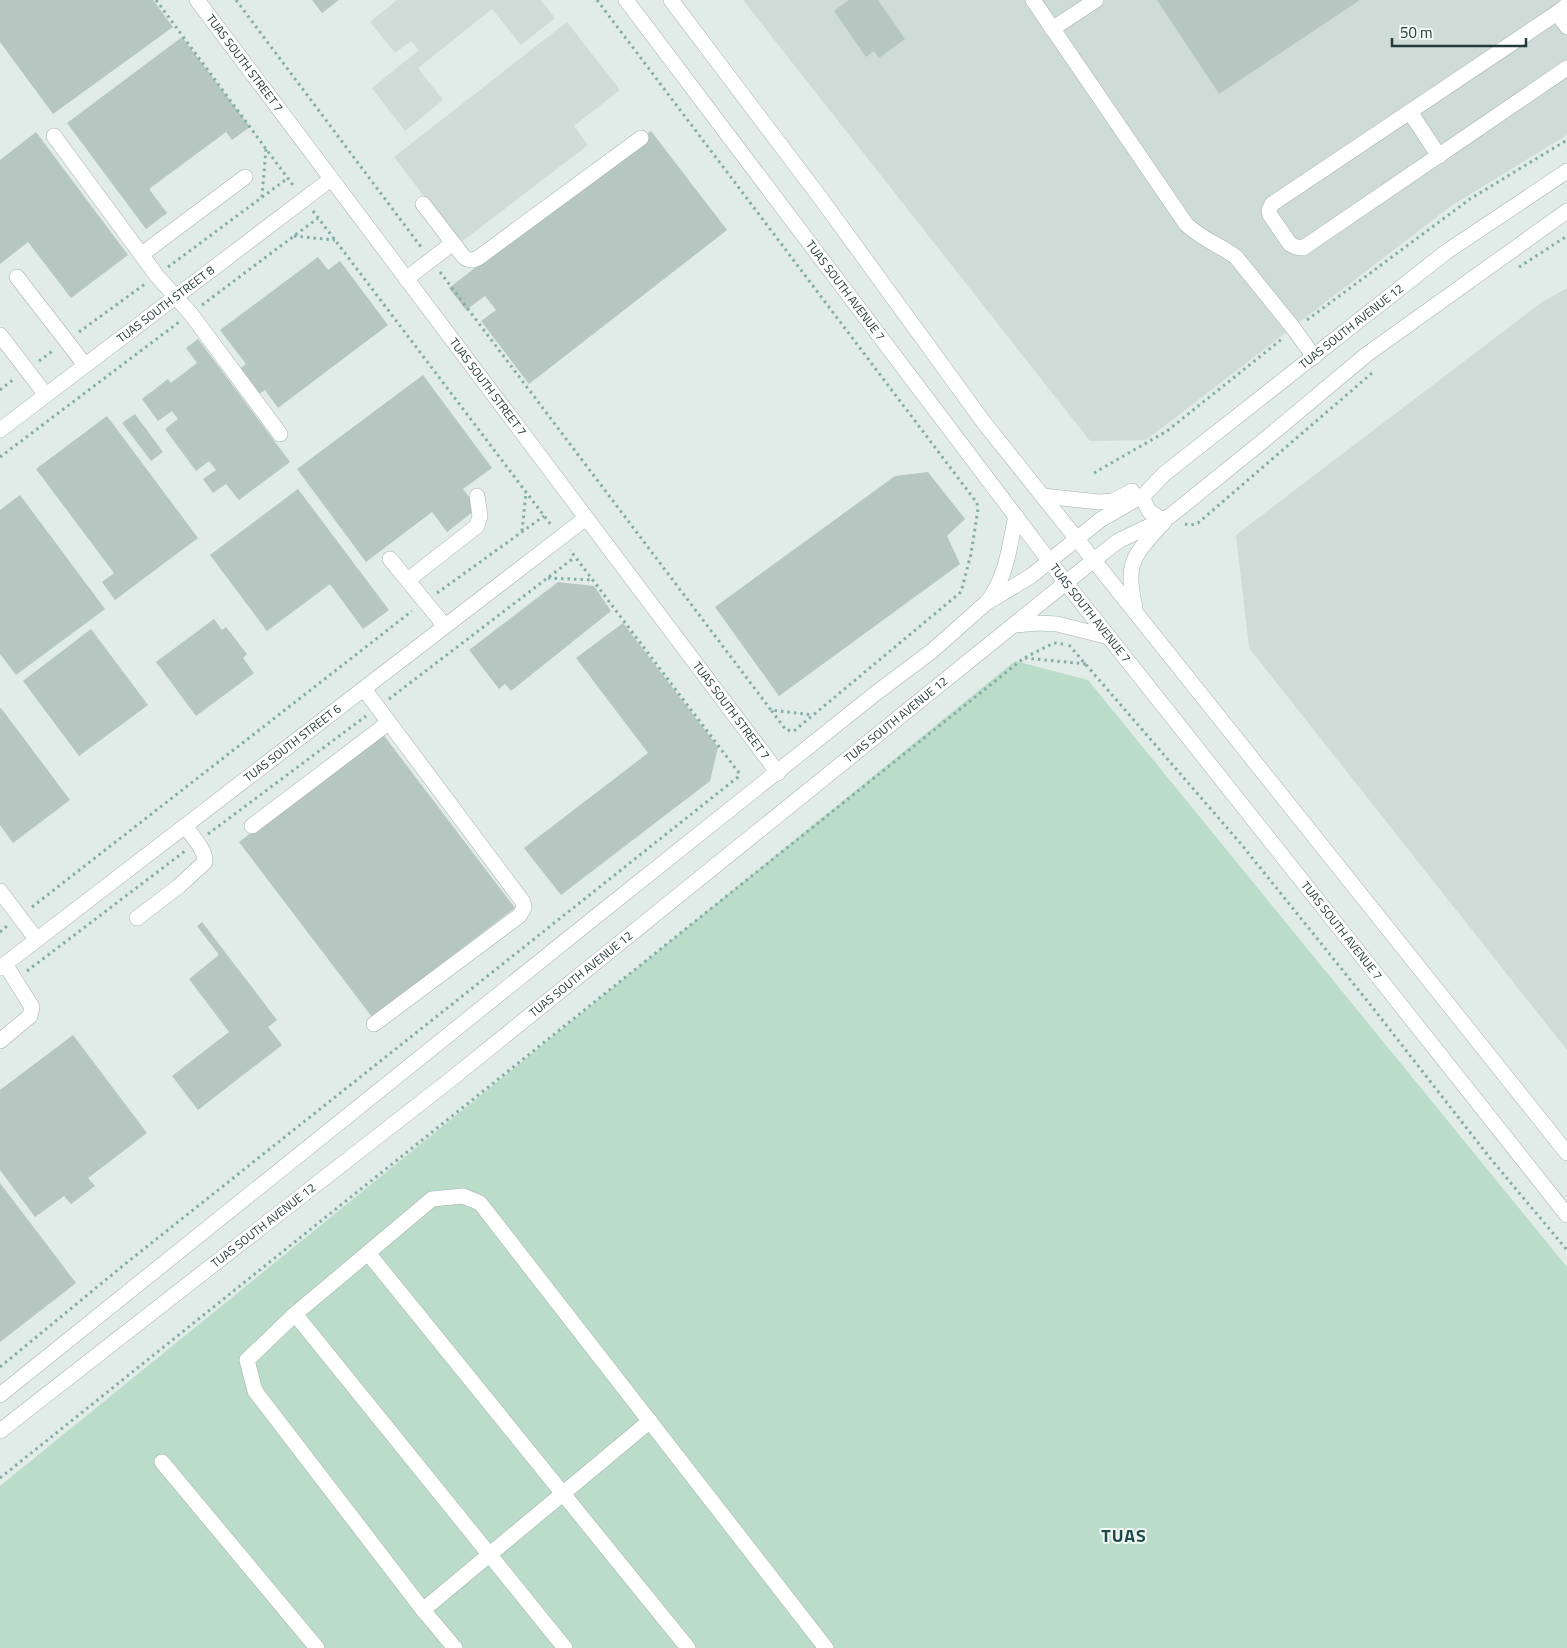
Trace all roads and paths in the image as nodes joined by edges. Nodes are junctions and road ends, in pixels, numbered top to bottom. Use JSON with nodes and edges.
{"nodes":[{"id":1,"x":156,"y":0,"type":"edge"},
{"id":2,"x":197,"y":0,"type":"edge"},
{"id":3,"x":236,"y":0,"type":"edge"},
{"id":4,"x":597,"y":0,"type":"edge"},
{"id":5,"x":626,"y":0,"type":"edge"},
{"id":6,"x":671,"y":0,"type":"edge"},
{"id":7,"x":1032,"y":0,"type":"edge"},
{"id":8,"x":1096,"y":0,"type":"edge"},
{"id":9,"x":1562,"y":9,"type":"edge"},
{"id":10,"x":1567,"y":27,"type":"edge"},
{"id":11,"x":1052,"y":29,"type":"junction"},
{"id":12,"x":1567,"y":68,"type":"edge"},
{"id":13,"x":1410,"y":112,"type":"junction"},
{"id":14,"x":54,"y":136,"type":"dead end"},
{"id":15,"x":641,"y":138,"type":"dead end"},
{"id":16,"x":1567,"y":140,"type":"edge"},
{"id":17,"x":266,"y":148,"type":"junction"},
{"id":18,"x":1439,"y":156,"type":"junction"},
{"id":19,"x":1567,"y":171,"type":"edge"},
{"id":20,"x":244,"y":177,"type":"dead end"},
{"id":21,"x":331,"y":179,"type":"junction"},
{"id":22,"x":262,"y":198,"type":"dead end"},
{"id":23,"x":304,"y":200,"type":"junction"},
{"id":24,"x":423,"y":204,"type":"dead end"},
{"id":25,"x":1567,"y":211,"type":"edge"},
{"id":26,"x":318,"y":218,"type":"junction"},
{"id":27,"x":294,"y":236,"type":"junction"},
{"id":28,"x":1567,"y":236,"type":"edge"},
{"id":29,"x":335,"y":240,"type":"junction"},
{"id":30,"x":453,"y":243,"type":"junction"},
{"id":31,"x":142,"y":254,"type":"junction"},
{"id":32,"x":431,"y":260,"type":"junction"},
{"id":33,"x":1516,"y":270,"type":"dead end"},
{"id":34,"x":17,"y":277,"type":"dead end"},
{"id":35,"x":406,"y":279,"type":"junction"},
{"id":36,"x":175,"y":296,"type":"junction"},
{"id":37,"x":191,"y":314,"type":"junction"},
{"id":38,"x":1294,"y":329,"type":"junction"},
{"id":39,"x":0,"y":335,"type":"edge"},
{"id":40,"x":1314,"y":357,"type":"junction"},
{"id":41,"x":85,"y":365,"type":"junction"},
{"id":42,"x":1378,"y":368,"type":"dead end"},
{"id":43,"x":46,"y":395,"type":"junction"},
{"id":44,"x":0,"y":430,"type":"edge"},
{"id":45,"x":280,"y":434,"type":"dead end"},
{"id":46,"x":0,"y":457,"type":"edge"},
{"id":47,"x":1094,"y":473,"type":"dead end"},
{"id":48,"x":1164,"y":474,"type":"junction"},
{"id":49,"x":526,"y":492,"type":"junction"},
{"id":50,"x":1145,"y":494,"type":"junction"},
{"id":51,"x":477,"y":496,"type":"dead end"},
{"id":52,"x":1043,"y":496,"type":"junction"},
{"id":53,"x":544,"y":516,"type":"junction"},
{"id":54,"x":1016,"y":516,"type":"junction"},
{"id":55,"x":586,"y":518,"type":"junction"},
{"id":56,"x":1171,"y":519,"type":"junction"},
{"id":57,"x":522,"y":531,"type":"junction"},
{"id":58,"x":561,"y":538,"type":"junction"},
{"id":59,"x":1077,"y":539,"type":"junction"},
{"id":60,"x":575,"y":557,"type":"junction"},
{"id":61,"x":390,"y":559,"type":"dead end"},
{"id":62,"x":1094,"y":560,"type":"junction"},
{"id":63,"x":1050,"y":562,"type":"junction"},
{"id":64,"x":547,"y":578,"type":"junction"},
{"id":65,"x":408,"y":580,"type":"junction"},
{"id":66,"x":593,"y":580,"type":"junction"},
{"id":67,"x":1066,"y":583,"type":"junction"},
{"id":68,"x":425,"y":601,"type":"junction"},
{"id":69,"x":986,"y":603,"type":"junction"},
{"id":70,"x":1136,"y":612,"type":"junction"},
{"id":71,"x":1014,"y":625,"type":"junction"},
{"id":72,"x":446,"y":626,"type":"junction"},
{"id":73,"x":1109,"y":637,"type":"junction"},
{"id":74,"x":1024,"y":658,"type":"junction"},
{"id":75,"x":1086,"y":664,"type":"junction"},
{"id":76,"x":364,"y":689,"type":"junction"},
{"id":77,"x":377,"y":708,"type":"junction"},
{"id":78,"x":771,"y":710,"type":"junction"},
{"id":79,"x":814,"y":715,"type":"junction"},
{"id":80,"x":388,"y":723,"type":"junction"},
{"id":81,"x":778,"y":773,"type":"junction"},
{"id":82,"x":185,"y":826,"type":"junction"},
{"id":83,"x":252,"y":826,"type":"dead end"},
{"id":84,"x":196,"y":843,"type":"junction"},
{"id":85,"x":0,"y":891,"type":"edge"},
{"id":86,"x":20,"y":917,"type":"junction"},
{"id":87,"x":137,"y":918,"type":"dead end"},
{"id":88,"x":0,"y":932,"type":"edge"},
{"id":89,"x":37,"y":940,"type":"junction"},
{"id":90,"x":3,"y":966,"type":"edge"},
{"id":91,"x":15,"y":979,"type":"junction"},
{"id":92,"x":374,"y":1024,"type":"dead end"},
{"id":93,"x":0,"y":1041,"type":"edge"},
{"id":94,"x":1567,"y":1153,"type":"edge"},
{"id":95,"x":1567,"y":1215,"type":"edge"},
{"id":96,"x":1567,"y":1250,"type":"edge"},
{"id":97,"x":368,"y":1252,"type":"junction"},
{"id":98,"x":295,"y":1314,"type":"junction"},
{"id":99,"x":0,"y":1367,"type":"edge"},
{"id":100,"x":0,"y":1395,"type":"edge"},
{"id":101,"x":650,"y":1421,"type":"junction"},
{"id":102,"x":0,"y":1431,"type":"edge"},
{"id":103,"x":162,"y":1462,"type":"dead end"},
{"id":104,"x":0,"y":1478,"type":"edge"},
{"id":105,"x":563,"y":1494,"type":"junction"},
{"id":106,"x":490,"y":1554,"type":"junction"},
{"id":107,"x":423,"y":1610,"type":"junction"},
{"id":108,"x":819,"y":1646,"type":"edge"},
{"id":109,"x":317,"y":1648,"type":"edge"},
{"id":110,"x":455,"y":1648,"type":"edge"},
{"id":111,"x":565,"y":1648,"type":"edge"},
{"id":112,"x":688,"y":1648,"type":"edge"}],
"edges":[{"from":1,"to":17,"type":"path"},
{"from":2,"to":21,"type":"street","name":"TUAS SOUTH STREET 7"},
{"from":3,"to":32,"type":"path"},
{"from":4,"to":79,"type":"path"},
{"from":5,"to":54,"type":"street","name":"TUAS SOUTH AVENUE 7"},
{"from":6,"to":52,"type":"street"},
{"from":7,"to":11,"type":"street"},
{"from":8,"to":11,"type":"street"},
{"from":9,"to":10,"type":"street"},
{"from":9,"to":13,"type":"street"},
{"from":11,"to":38,"type":"street"},
{"from":12,"to":18,"type":"street"},
{"from":13,"to":18,"type":"street"},
{"from":13,"to":18,"type":"street"},
{"from":14,"to":31,"type":"street"},
{"from":15,"to":30,"type":"street"},
{"from":16,"to":38,"type":"path"},
{"from":17,"to":22,"type":"path"},
{"from":17,"to":23,"type":"path"},
{"from":19,"to":40,"type":"street","name":"TUAS SOUTH AVENUE 12"},
{"from":20,"to":31,"type":"street"},
{"from":21,"to":23,"type":"street","name":"TUAS SOUTH STREET 8"},
{"from":21,"to":35,"type":"street","name":"TUAS SOUTH STREET 7"},
{"from":23,"to":26,"type":"path"},
{"from":23,"to":36,"type":"street","name":"TUAS SOUTH STREET 8"},
{"from":24,"to":30,"type":"street"},
{"from":25,"to":56,"type":"street","name":"TUAS SOUTH AVENUE 12"},
{"from":26,"to":27,"type":"path"},
{"from":26,"to":29,"type":"path"},
{"from":27,"to":29,"type":"path"},
{"from":27,"to":37,"type":"path"},
{"from":28,"to":33,"type":"path"},
{"from":29,"to":49,"type":"path"},
{"from":30,"to":32,"type":"street"},
{"from":31,"to":36,"type":"street"},
{"from":32,"to":35,"type":"street"},
{"from":32,"to":78,"type":"path"},
{"from":34,"to":41,"type":"street"},
{"from":35,"to":55,"type":"street","name":"TUAS SOUTH STREET 7"},
{"from":36,"to":37,"type":"street"},
{"from":36,"to":41,"type":"street","name":"TUAS SOUTH STREET 8"},
{"from":37,"to":45,"type":"street"},
{"from":37,"to":46,"type":"path"},
{"from":38,"to":40,"type":"street"},
{"from":38,"to":47,"type":"path"},
{"from":39,"to":43,"type":"street"},
{"from":40,"to":48,"type":"street","name":"TUAS SOUTH AVENUE 12"},
{"from":41,"to":43,"type":"street","name":"TUAS SOUTH STREET 8"},
{"from":42,"to":56,"type":"path"},
{"from":43,"to":44,"type":"street","name":"TUAS SOUTH STREET 8"},
{"from":48,"to":50,"type":"street","name":"TUAS SOUTH AVENUE 12"},
{"from":48,"to":52,"type":"street"},
{"from":49,"to":53,"type":"path"},
{"from":49,"to":57,"type":"path"},
{"from":50,"to":56,"type":"street"},
{"from":50,"to":59,"type":"street","name":"TUAS SOUTH AVENUE 12"},
{"from":51,"to":65,"type":"street"},
{"from":52,"to":59,"type":"street"},
{"from":53,"to":57,"type":"path"},
{"from":53,"to":58,"type":"path"},
{"from":54,"to":63,"type":"street","name":"TUAS SOUTH AVENUE 7"},
{"from":54,"to":69,"type":"street"},
{"from":55,"to":58,"type":"street","name":"TUAS SOUTH STREET 6"},
{"from":55,"to":81,"type":"street","name":"TUAS SOUTH STREET 7"},
{"from":56,"to":62,"type":"street","name":"TUAS SOUTH AVENUE 12"},
{"from":56,"to":70,"type":"street"},
{"from":57,"to":68,"type":"path"},
{"from":58,"to":60,"type":"path"},
{"from":58,"to":72,"type":"street","name":"TUAS SOUTH STREET 6"},
{"from":59,"to":62,"type":"street"},
{"from":59,"to":63,"type":"street","name":"TUAS SOUTH AVENUE 12"},
{"from":60,"to":64,"type":"path"},
{"from":60,"to":66,"type":"path"},
{"from":61,"to":65,"type":"street"},
{"from":62,"to":67,"type":"street","name":"TUAS SOUTH AVENUE 12"},
{"from":62,"to":70,"type":"street"},
{"from":63,"to":67,"type":"street","name":"TUAS SOUTH AVENUE 7"},
{"from":63,"to":69,"type":"street","name":"TUAS SOUTH AVENUE 12"},
{"from":64,"to":66,"type":"path"},
{"from":64,"to":77,"type":"path"},
{"from":65,"to":68,"type":"street"},
{"from":66,"to":99,"type":"path"},
{"from":67,"to":71,"type":"street","name":"TUAS SOUTH AVENUE 12"},
{"from":67,"to":73,"type":"street","name":"TUAS SOUTH AVENUE 7"},
{"from":68,"to":72,"type":"street"},
{"from":68,"to":86,"type":"path"},
{"from":69,"to":81,"type":"street","name":"TUAS SOUTH AVENUE 12"},
{"from":70,"to":94,"type":"street"},
{"from":71,"to":73,"type":"street"},
{"from":71,"to":102,"type":"street","name":"TUAS SOUTH AVENUE 12"},
{"from":72,"to":76,"type":"street","name":"TUAS SOUTH STREET 6"},
{"from":73,"to":95,"type":"street","name":"TUAS SOUTH AVENUE 7"},
{"from":74,"to":75,"type":"path"},
{"from":74,"to":75,"type":"path"},
{"from":74,"to":104,"type":"path"},
{"from":75,"to":96,"type":"path"},
{"from":76,"to":77,"type":"street"},
{"from":76,"to":82,"type":"street","name":"TUAS SOUTH STREET 6"},
{"from":77,"to":80,"type":"street"},
{"from":77,"to":84,"type":"path"},
{"from":78,"to":79,"type":"path"},
{"from":78,"to":79,"type":"path"},
{"from":80,"to":83,"type":"street"},
{"from":80,"to":92,"type":"street"},
{"from":81,"to":100,"type":"street","name":"TUAS SOUTH AVENUE 12"},
{"from":82,"to":84,"type":"street"},
{"from":82,"to":89,"type":"street","name":"TUAS SOUTH STREET 6"},
{"from":84,"to":87,"type":"street"},
{"from":84,"to":91,"type":"path"},
{"from":85,"to":86,"type":"street"},
{"from":86,"to":88,"type":"path"},
{"from":86,"to":89,"type":"street"},
{"from":89,"to":90,"type":"street","name":"TUAS SOUTH STREET 6"},
{"from":90,"to":91,"type":"street"},
{"from":91,"to":93,"type":"street"},
{"from":97,"to":98,"type":"street"},
{"from":97,"to":101,"type":"street"},
{"from":97,"to":105,"type":"street"},
{"from":98,"to":106,"type":"street"},
{"from":98,"to":107,"type":"street"},
{"from":101,"to":105,"type":"street"},
{"from":101,"to":108,"type":"street"},
{"from":103,"to":109,"type":"street"},
{"from":105,"to":106,"type":"street"},
{"from":105,"to":112,"type":"street"},
{"from":106,"to":107,"type":"street"},
{"from":106,"to":111,"type":"street"},
{"from":107,"to":110,"type":"street"}]}
